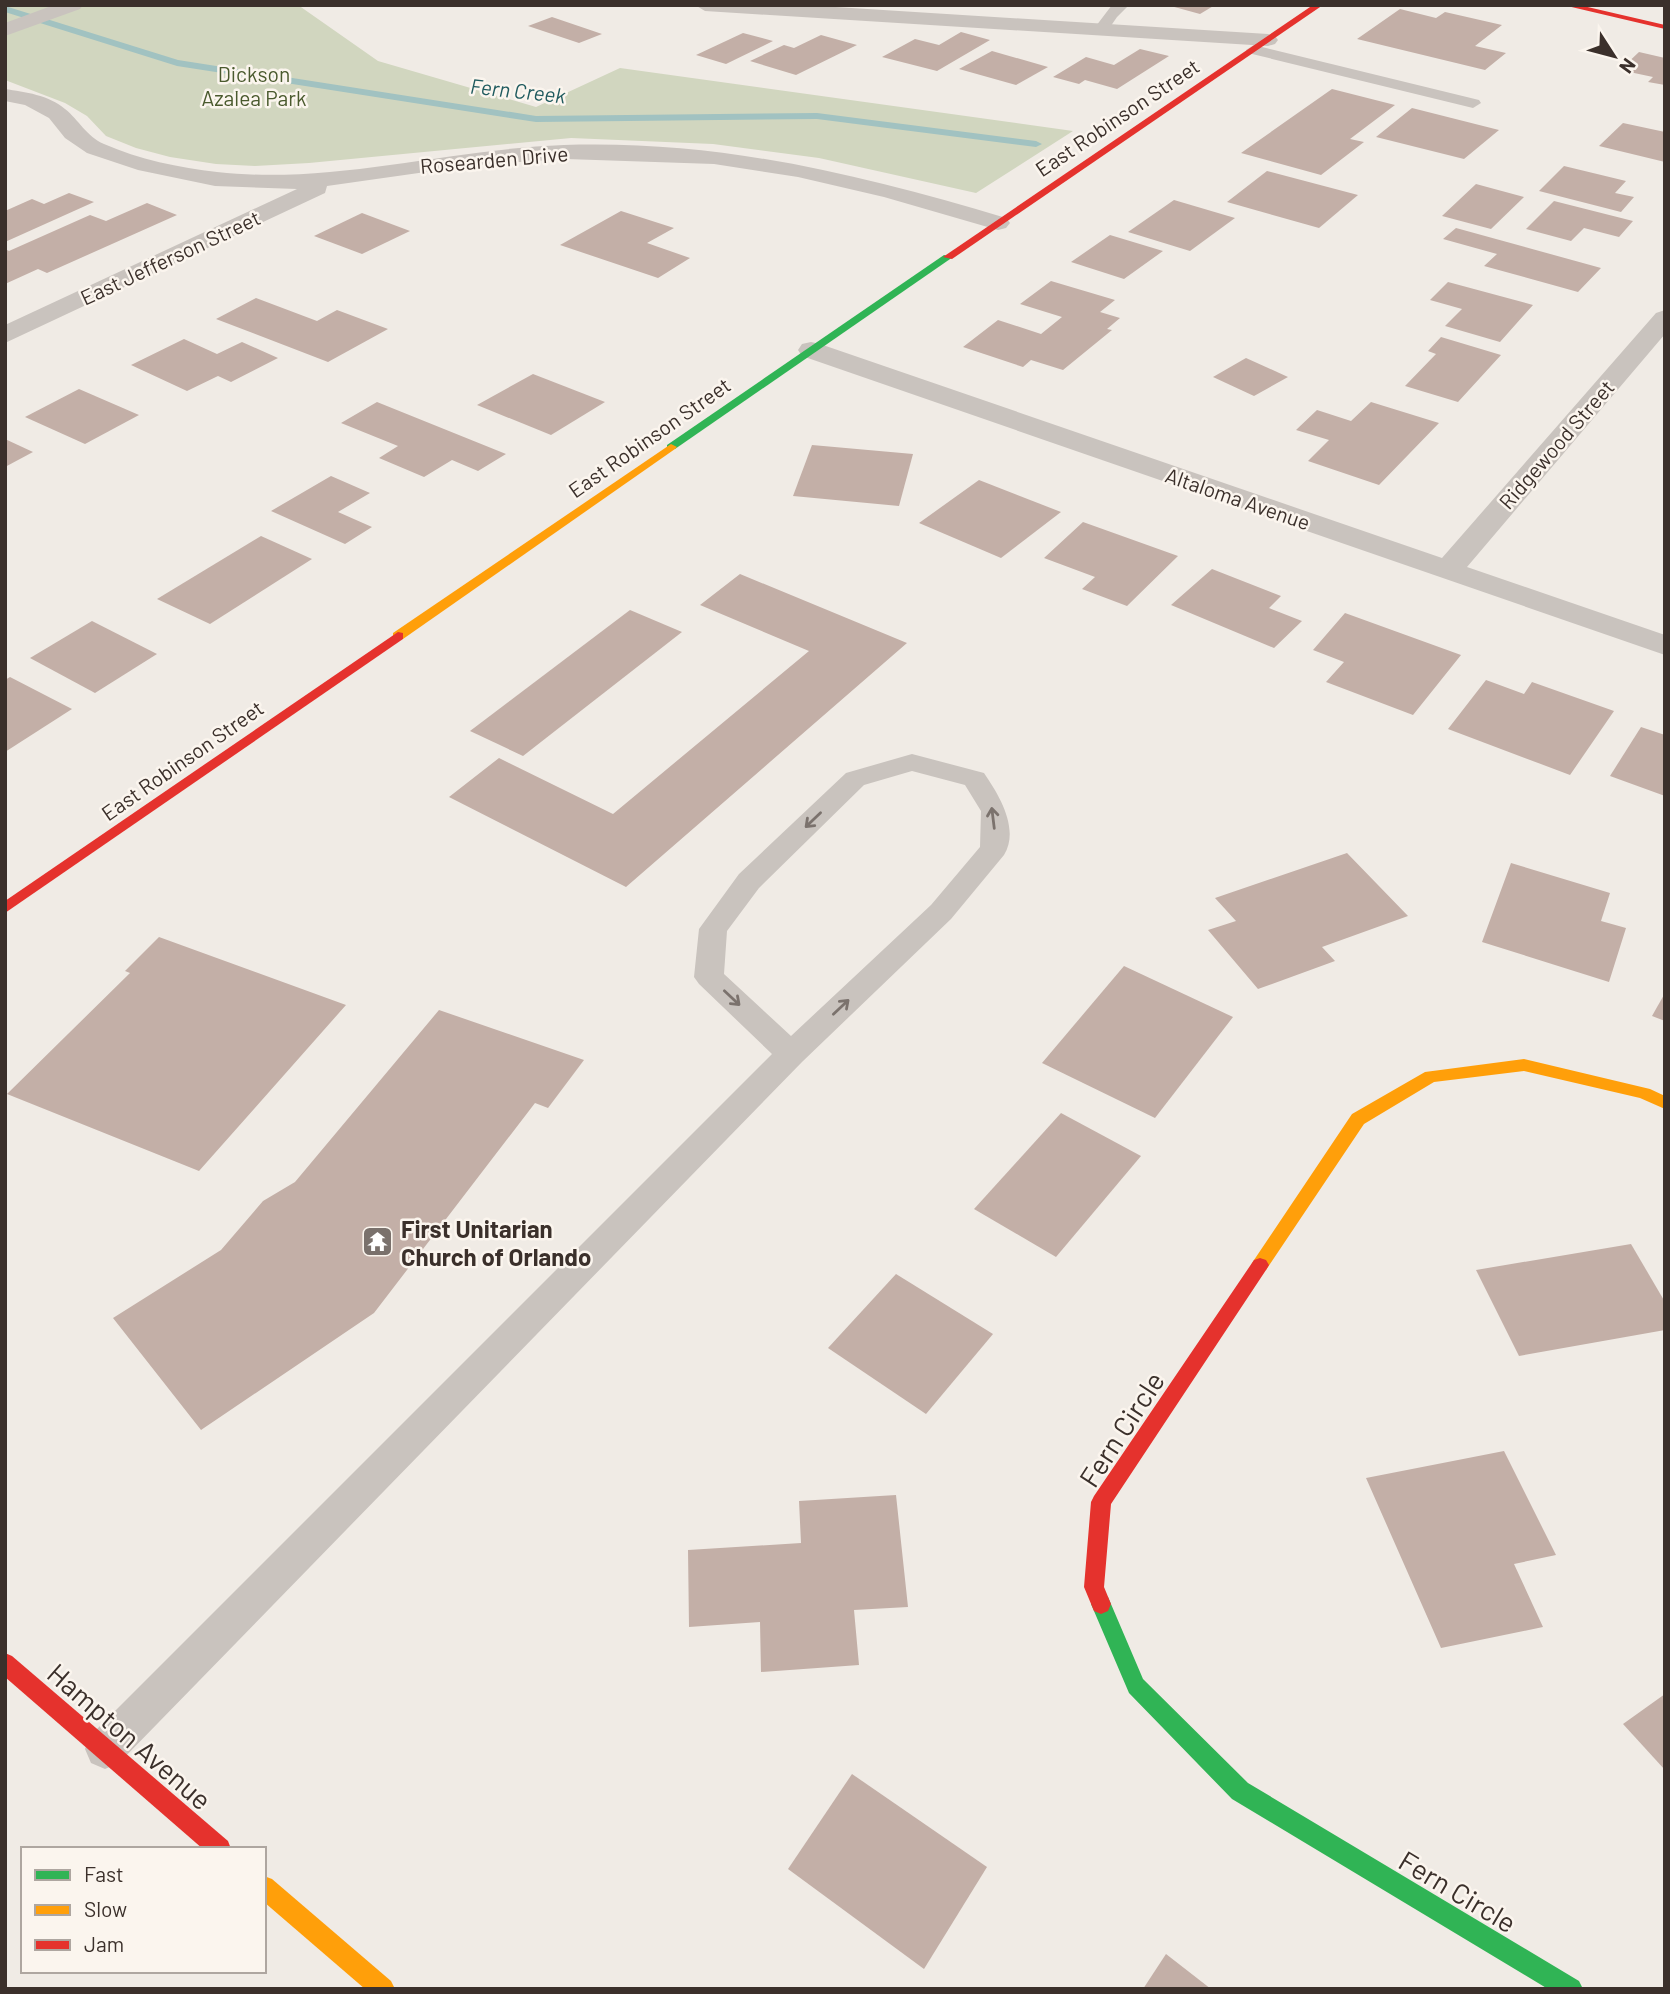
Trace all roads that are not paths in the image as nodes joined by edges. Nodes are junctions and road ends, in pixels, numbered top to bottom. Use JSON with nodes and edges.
{"nodes":[{"id":1,"x":73,"y":5,"type":"edge"},
{"id":2,"x":705,"y":5,"type":"edge"},
{"id":3,"x":1122,"y":5,"type":"edge"},
{"id":4,"x":1319,"y":5,"type":"edge"},
{"id":5,"x":1567,"y":5,"type":"edge"},
{"id":6,"x":713,"y":6,"type":"edge"},
{"id":7,"x":1665,"y":27,"type":"edge"},
{"id":8,"x":5,"y":30,"type":"edge"},
{"id":9,"x":1101,"y":30,"type":"junction"},
{"id":10,"x":1261,"y":45,"type":"junction"},
{"id":11,"x":5,"y":95,"type":"edge"},
{"id":12,"x":1473,"y":103,"type":"dead end"},
{"id":13,"x":334,"y":179,"type":"junction"},
{"id":14,"x":998,"y":223,"type":"junction"},
{"id":15,"x":1665,"y":318,"type":"edge"},
{"id":16,"x":5,"y":335,"type":"edge"},
{"id":17,"x":811,"y":351,"type":"junction"},
{"id":18,"x":1447,"y":571,"type":"junction"},
{"id":19,"x":1665,"y":646,"type":"edge"},
{"id":20,"x":5,"y":908,"type":"edge"},
{"id":21,"x":791,"y":1054,"type":"junction"},
{"id":22,"x":1665,"y":1102,"type":"edge"},
{"id":23,"x":5,"y":1663,"type":"edge"},
{"id":24,"x":105,"y":1749,"type":"junction"},
{"id":25,"x":218,"y":1847,"type":"edge"},
{"id":26,"x":266,"y":1889,"type":"edge"},
{"id":27,"x":383,"y":1989,"type":"edge"},
{"id":28,"x":1571,"y":1989,"type":"edge"}],
"edges":[{"from":1,"to":8,"type":"street"},
{"from":2,"to":6,"type":"street"},
{"from":3,"to":9,"type":"lane"},
{"from":4,"to":10,"type":"main road","name":"East Robinson Street"},
{"from":5,"to":7,"type":"main road"},
{"from":6,"to":9,"type":"street"},
{"from":9,"to":10,"type":"street"},
{"from":10,"to":12,"type":"lane"},
{"from":10,"to":14,"type":"main road","name":"East Robinson Street"},
{"from":11,"to":13,"type":"street","name":"Rosearden Drive"},
{"from":13,"to":14,"type":"street","name":"Rosearden Drive"},
{"from":13,"to":16,"type":"street","name":"East Jefferson Street"},
{"from":14,"to":17,"type":"main road","name":"East Robinson Street"},
{"from":15,"to":18,"type":"street","name":"Ridgewood Street"},
{"from":17,"to":18,"type":"street","name":"Altaloma Avenue"},
{"from":17,"to":20,"type":"main road","name":"East Robinson Street"},
{"from":18,"to":19,"type":"street","name":"Altaloma Avenue"},
{"from":21,"to":21,"type":"lane","one_way":true},
{"from":21,"to":24,"type":"lane"},
{"from":22,"to":28,"type":"main road","name":"Fern Circle"},
{"from":23,"to":24,"type":"main road","name":"Hampton Avenue"},
{"from":24,"to":25,"type":"main road","name":"Hampton Avenue"},
{"from":26,"to":27,"type":"main road"}]}
